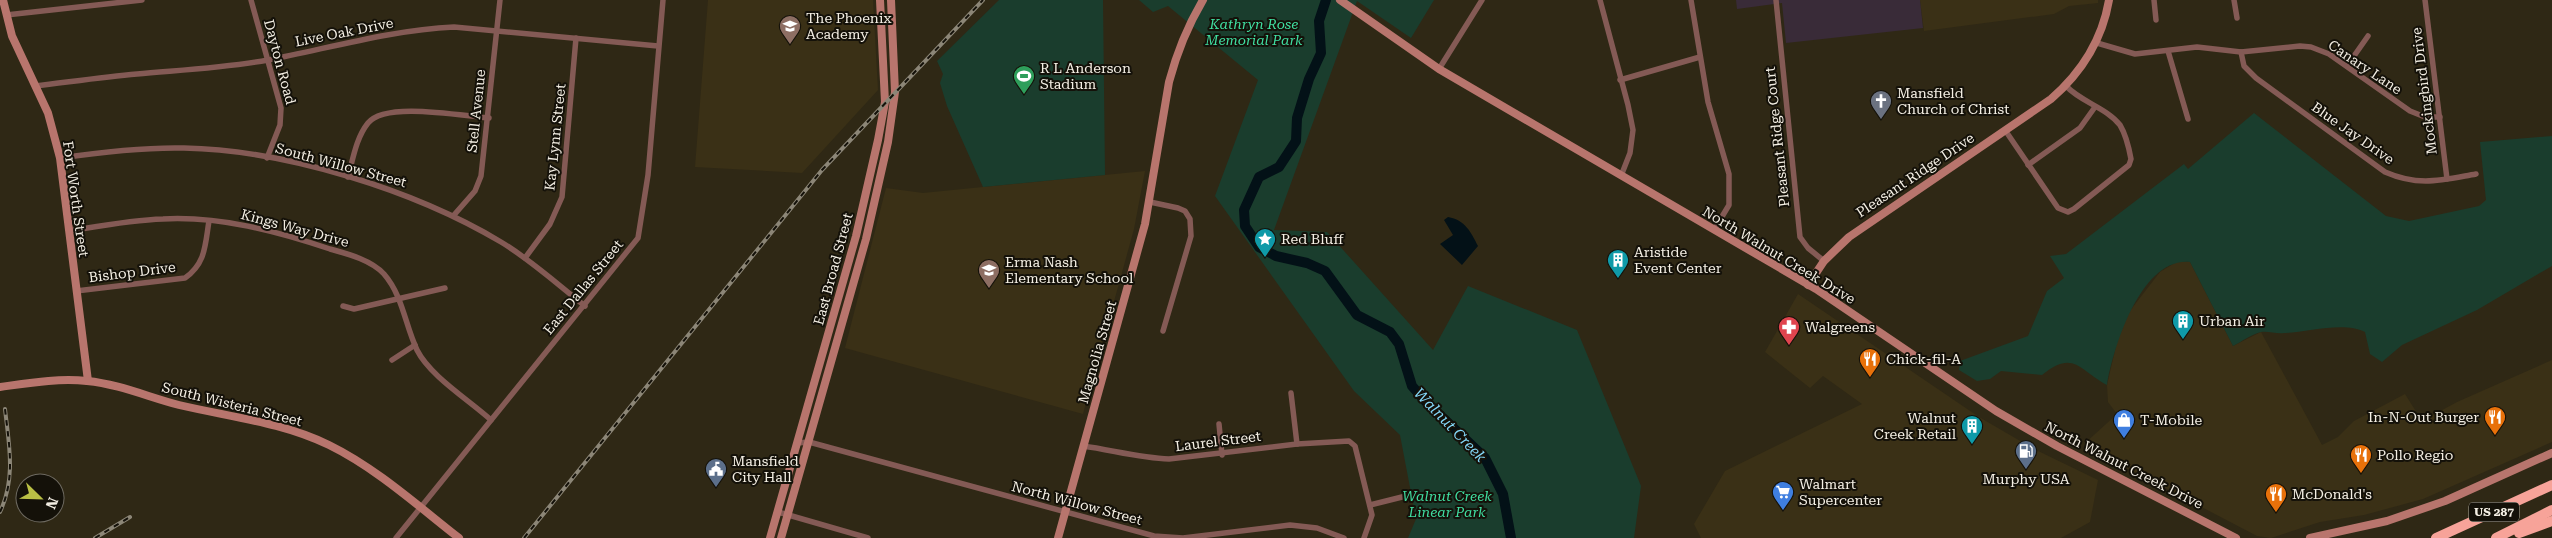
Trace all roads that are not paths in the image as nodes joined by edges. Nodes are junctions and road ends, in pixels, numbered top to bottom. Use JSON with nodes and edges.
{"nodes":[{"id":1,"x":3,"y":0,"type":"edge"},
{"id":2,"x":142,"y":0,"type":"edge"},
{"id":3,"x":251,"y":0,"type":"edge"},
{"id":4,"x":500,"y":0,"type":"edge"},
{"id":5,"x":663,"y":0,"type":"edge"},
{"id":6,"x":880,"y":0,"type":"edge"},
{"id":7,"x":890,"y":0,"type":"edge"},
{"id":8,"x":1203,"y":0,"type":"edge"},
{"id":9,"x":1340,"y":0,"type":"edge"},
{"id":10,"x":1482,"y":0,"type":"edge"},
{"id":11,"x":1600,"y":0,"type":"edge"},
{"id":12,"x":1691,"y":0,"type":"edge"},
{"id":13,"x":1776,"y":0,"type":"edge"},
{"id":14,"x":2109,"y":0,"type":"edge"},
{"id":15,"x":2154,"y":0,"type":"edge"},
{"id":16,"x":2234,"y":0,"type":"edge"},
{"id":17,"x":2425,"y":0,"type":"edge"},
{"id":18,"x":6,"y":14,"type":"junction"},
{"id":19,"x":2237,"y":18,"type":"dead end"},
{"id":20,"x":2156,"y":20,"type":"dead end"},
{"id":21,"x":497,"y":30,"type":"junction"},
{"id":22,"x":2368,"y":36,"type":"dead end"},
{"id":23,"x":576,"y":38,"type":"junction"},
{"id":24,"x":2097,"y":42,"type":"junction"},
{"id":25,"x":658,"y":46,"type":"junction"},
{"id":26,"x":2168,"y":51,"type":"junction"},
{"id":27,"x":2241,"y":52,"type":"junction"},
{"id":28,"x":1700,"y":57,"type":"junction"},
{"id":29,"x":268,"y":60,"type":"junction"},
{"id":30,"x":2347,"y":66,"type":"junction"},
{"id":31,"x":895,"y":67,"type":"junction"},
{"id":32,"x":1439,"y":69,"type":"junction"},
{"id":33,"x":884,"y":70,"type":"junction"},
{"id":34,"x":1620,"y":80,"type":"junction"},
{"id":35,"x":35,"y":86,"type":"junction"},
{"id":36,"x":2066,"y":86,"type":"junction"},
{"id":37,"x":2095,"y":107,"type":"junction"},
{"id":38,"x":2440,"y":116,"type":"junction"},
{"id":39,"x":489,"y":118,"type":"junction"},
{"id":40,"x":2188,"y":119,"type":"dead end"},
{"id":41,"x":2005,"y":130,"type":"junction"},
{"id":42,"x":878,"y":140,"type":"junction"},
{"id":43,"x":888,"y":142,"type":"junction"},
{"id":44,"x":60,"y":158,"type":"junction"},
{"id":45,"x":267,"y":158,"type":"junction"},
{"id":46,"x":2028,"y":165,"type":"junction"},
{"id":47,"x":2476,"y":174,"type":"dead end"},
{"id":48,"x":870,"y":175,"type":"junction"},
{"id":49,"x":1621,"y":176,"type":"junction"},
{"id":50,"x":348,"y":177,"type":"junction"},
{"id":51,"x":879,"y":178,"type":"junction"},
{"id":52,"x":2446,"y":179,"type":"junction"},
{"id":53,"x":1150,"y":202,"type":"junction"},
{"id":54,"x":454,"y":215,"type":"junction"},
{"id":55,"x":209,"y":221,"type":"junction"},
{"id":56,"x":1714,"y":230,"type":"junction"},
{"id":57,"x":69,"y":231,"type":"junction"},
{"id":58,"x":856,"y":236,"type":"junction"},
{"id":59,"x":866,"y":239,"type":"junction"},
{"id":60,"x":525,"y":258,"type":"junction"},
{"id":61,"x":1824,"y":261,"type":"junction"},
{"id":62,"x":842,"y":284,"type":"junction"},
{"id":63,"x":1808,"y":285,"type":"junction"},
{"id":64,"x":853,"y":287,"type":"junction"},
{"id":65,"x":445,"y":288,"type":"dead end"},
{"id":66,"x":76,"y":291,"type":"junction"},
{"id":67,"x":400,"y":299,"type":"junction"},
{"id":68,"x":343,"y":306,"type":"dead end"},
{"id":69,"x":585,"y":306,"type":"junction"},
{"id":70,"x":1163,"y":331,"type":"dead end"},
{"id":71,"x":415,"y":345,"type":"junction"},
{"id":72,"x":392,"y":360,"type":"dead end"},
{"id":73,"x":88,"y":381,"type":"junction"},
{"id":74,"x":0,"y":386,"type":"edge"},
{"id":75,"x":1291,"y":393,"type":"dead end"},
{"id":76,"x":490,"y":420,"type":"junction"},
{"id":77,"x":1219,"y":424,"type":"dead end"},
{"id":78,"x":798,"y":439,"type":"junction"},
{"id":79,"x":809,"y":442,"type":"junction"},
{"id":80,"x":1297,"y":444,"type":"junction"},
{"id":81,"x":1084,"y":446,"type":"junction"},
{"id":82,"x":2552,"y":453,"type":"edge"},
{"id":83,"x":1222,"y":455,"type":"junction"},
{"id":84,"x":2552,"y":485,"type":"edge"},
{"id":85,"x":1406,"y":496,"type":"dead end"},
{"id":86,"x":1370,"y":506,"type":"junction"},
{"id":87,"x":420,"y":508,"type":"junction"},
{"id":88,"x":2552,"y":510,"type":"edge"},
{"id":89,"x":778,"y":512,"type":"junction"},
{"id":90,"x":1065,"y":513,"type":"junction"},
{"id":91,"x":787,"y":515,"type":"junction"},
{"id":92,"x":2552,"y":521,"type":"edge"},
{"id":93,"x":2338,"y":532,"type":"junction"},
{"id":94,"x":2230,"y":536,"type":"edge"},
{"id":95,"x":396,"y":538,"type":"edge"},
{"id":96,"x":459,"y":538,"type":"edge"},
{"id":97,"x":770,"y":538,"type":"edge"},
{"id":98,"x":781,"y":538,"type":"edge"},
{"id":99,"x":868,"y":538,"type":"edge"},
{"id":100,"x":1058,"y":538,"type":"edge"},
{"id":101,"x":1344,"y":538,"type":"edge"},
{"id":102,"x":1364,"y":538,"type":"edge"},
{"id":103,"x":2236,"y":538,"type":"edge"},
{"id":104,"x":2310,"y":538,"type":"edge"},
{"id":105,"x":2329,"y":538,"type":"edge"},
{"id":106,"x":2436,"y":538,"type":"edge"},
{"id":107,"x":2496,"y":538,"type":"edge"},
{"id":108,"x":2501,"y":538,"type":"edge"}],
"edges":[{"from":1,"to":18,"type":"main road","name":"Fort Worth Street"},
{"from":2,"to":18,"type":"street"},
{"from":3,"to":29,"type":"street","name":"Dayton Road"},
{"from":4,"to":21,"type":"street","name":"Stell Avenue"},
{"from":5,"to":25,"type":"street","name":"East Dallas Street"},
{"from":6,"to":33,"type":"main road","name":"East Broad Street"},
{"from":7,"to":31,"type":"main road","name":"East Broad Street"},
{"from":8,"to":53,"type":"main road","name":"Magnolia Street"},
{"from":9,"to":32,"type":"main road","name":"North Walnut Creek Drive"},
{"from":10,"to":32,"type":"street"},
{"from":11,"to":34,"type":"street"},
{"from":12,"to":28,"type":"street"},
{"from":13,"to":61,"type":"street","name":"Pleasant Ridge Court"},
{"from":14,"to":24,"type":"main road","name":"Pleasant Ridge Drive"},
{"from":15,"to":20,"type":"street"},
{"from":16,"to":19,"type":"street"},
{"from":17,"to":38,"type":"street","name":"Mockingbird Drive"},
{"from":18,"to":35,"type":"main road","name":"Fort Worth Street"},
{"from":21,"to":23,"type":"street","name":"Live Oak Drive"},
{"from":21,"to":29,"type":"street","name":"Live Oak Drive"},
{"from":21,"to":39,"type":"street","name":"Stell Avenue"},
{"from":22,"to":30,"type":"street"},
{"from":23,"to":25,"type":"street","name":"Live Oak Drive"},
{"from":23,"to":60,"type":"street","name":"Kay Lynn Street"},
{"from":24,"to":26,"type":"street","name":"Canary Lane"},
{"from":24,"to":36,"type":"main road","name":"Pleasant Ridge Drive"},
{"from":25,"to":69,"type":"street","name":"East Dallas Street"},
{"from":26,"to":27,"type":"street","name":"Canary Lane"},
{"from":26,"to":40,"type":"street"},
{"from":27,"to":30,"type":"street","name":"Canary Lane"},
{"from":27,"to":52,"type":"street","name":"Blue Jay Drive"},
{"from":28,"to":34,"type":"street"},
{"from":28,"to":56,"type":"street"},
{"from":29,"to":35,"type":"street","name":"Live Oak Drive"},
{"from":29,"to":45,"type":"street","name":"Dayton Road"},
{"from":30,"to":38,"type":"street","name":"Canary Lane"},
{"from":31,"to":33,"type":"main road"},
{"from":31,"to":43,"type":"main road","name":"East Broad Street"},
{"from":32,"to":49,"type":"main road","name":"North Walnut Creek Drive"},
{"from":33,"to":42,"type":"main road","name":"East Broad Street"},
{"from":34,"to":49,"type":"street"},
{"from":35,"to":44,"type":"main road","name":"Fort Worth Street"},
{"from":36,"to":37,"type":"street"},
{"from":36,"to":41,"type":"main road","name":"Pleasant Ridge Drive"},
{"from":37,"to":46,"type":"street"},
{"from":37,"to":46,"type":"street"},
{"from":38,"to":52,"type":"street","name":"Mockingbird Drive"},
{"from":39,"to":50,"type":"street"},
{"from":39,"to":54,"type":"street","name":"Stell Avenue"},
{"from":41,"to":46,"type":"street"},
{"from":41,"to":61,"type":"main road","name":"Pleasant Ridge Drive"},
{"from":42,"to":43,"type":"main road"},
{"from":42,"to":48,"type":"main road","name":"East Broad Street"},
{"from":43,"to":51,"type":"main road","name":"East Broad Street"},
{"from":44,"to":45,"type":"street","name":"South Willow Street"},
{"from":44,"to":57,"type":"main road","name":"Fort Worth Street"},
{"from":45,"to":50,"type":"street","name":"South Willow Street"},
{"from":47,"to":52,"type":"street","name":"Blue Jay Drive"},
{"from":48,"to":51,"type":"main road"},
{"from":48,"to":58,"type":"main road","name":"East Broad Street"},
{"from":49,"to":56,"type":"main road","name":"North Walnut Creek Drive"},
{"from":50,"to":54,"type":"street","name":"South Willow Street"},
{"from":51,"to":59,"type":"main road","name":"East Broad Street"},
{"from":53,"to":70,"type":"street"},
{"from":53,"to":81,"type":"main road","name":"Magnolia Street"},
{"from":54,"to":60,"type":"street","name":"South Willow Street"},
{"from":55,"to":57,"type":"street","name":"Kings Way Drive"},
{"from":55,"to":66,"type":"street","name":"Bishop Drive"},
{"from":55,"to":67,"type":"street","name":"Kings Way Drive"},
{"from":56,"to":63,"type":"main road","name":"North Walnut Creek Drive"},
{"from":57,"to":66,"type":"main road","name":"Fort Worth Street"},
{"from":58,"to":59,"type":"main road"},
{"from":58,"to":62,"type":"main road","name":"East Broad Street"},
{"from":59,"to":64,"type":"main road","name":"East Broad Street"},
{"from":60,"to":69,"type":"street","name":"South Willow Street"},
{"from":61,"to":63,"type":"main road","name":"Pleasant Ridge Drive"},
{"from":62,"to":64,"type":"main road"},
{"from":62,"to":78,"type":"main road","name":"East Broad Street"},
{"from":63,"to":94,"type":"main road","name":"North Walnut Creek Drive"},
{"from":64,"to":79,"type":"main road","name":"East Broad Street"},
{"from":65,"to":67,"type":"street"},
{"from":66,"to":73,"type":"main road","name":"Fort Worth Street"},
{"from":67,"to":68,"type":"street"},
{"from":67,"to":71,"type":"street","name":"Kings Way Drive"},
{"from":69,"to":76,"type":"street","name":"East Dallas Street"},
{"from":71,"to":72,"type":"street"},
{"from":71,"to":76,"type":"street","name":"Kings Way Drive"},
{"from":73,"to":74,"type":"main road","name":"South Wisteria Street"},
{"from":73,"to":87,"type":"main road","name":"South Wisteria Street"},
{"from":75,"to":80,"type":"street"},
{"from":76,"to":87,"type":"street","name":"East Dallas Street"},
{"from":77,"to":83,"type":"street"},
{"from":78,"to":79,"type":"street","name":"North Willow Street"},
{"from":78,"to":89,"type":"main road","name":"East Broad Street"},
{"from":79,"to":90,"type":"street","name":"North Willow Street"},
{"from":79,"to":91,"type":"main road","name":"East Broad Street"},
{"from":80,"to":83,"type":"street","name":"Laurel Street"},
{"from":80,"to":86,"type":"street","name":"Laurel Street"},
{"from":81,"to":83,"type":"street","name":"Laurel Street"},
{"from":81,"to":90,"type":"main road","name":"Magnolia Street"},
{"from":82,"to":93,"type":"main road"},
{"from":84,"to":106,"type":"highway","number":"US 287"},
{"from":85,"to":86,"type":"street"},
{"from":86,"to":102,"type":"street"},
{"from":87,"to":95,"type":"street","name":"East Dallas Street"},
{"from":87,"to":96,"type":"main road","name":"South Wisteria Street"},
{"from":88,"to":107,"type":"highway","number":"US 287"},
{"from":89,"to":91,"type":"street"},
{"from":89,"to":97,"type":"main road","name":"East Broad Street"},
{"from":90,"to":100,"type":"main road","name":"Magnolia Street"},
{"from":90,"to":101,"type":"street","name":"North Willow Street"},
{"from":91,"to":98,"type":"main road","name":"East Broad Street"},
{"from":91,"to":99,"type":"street"},
{"from":92,"to":108,"type":"highway"},
{"from":93,"to":104,"type":"main road"},
{"from":93,"to":105,"type":"main road"},
{"from":94,"to":103,"type":"main road","name":"North Walnut Creek Drive"}]}
